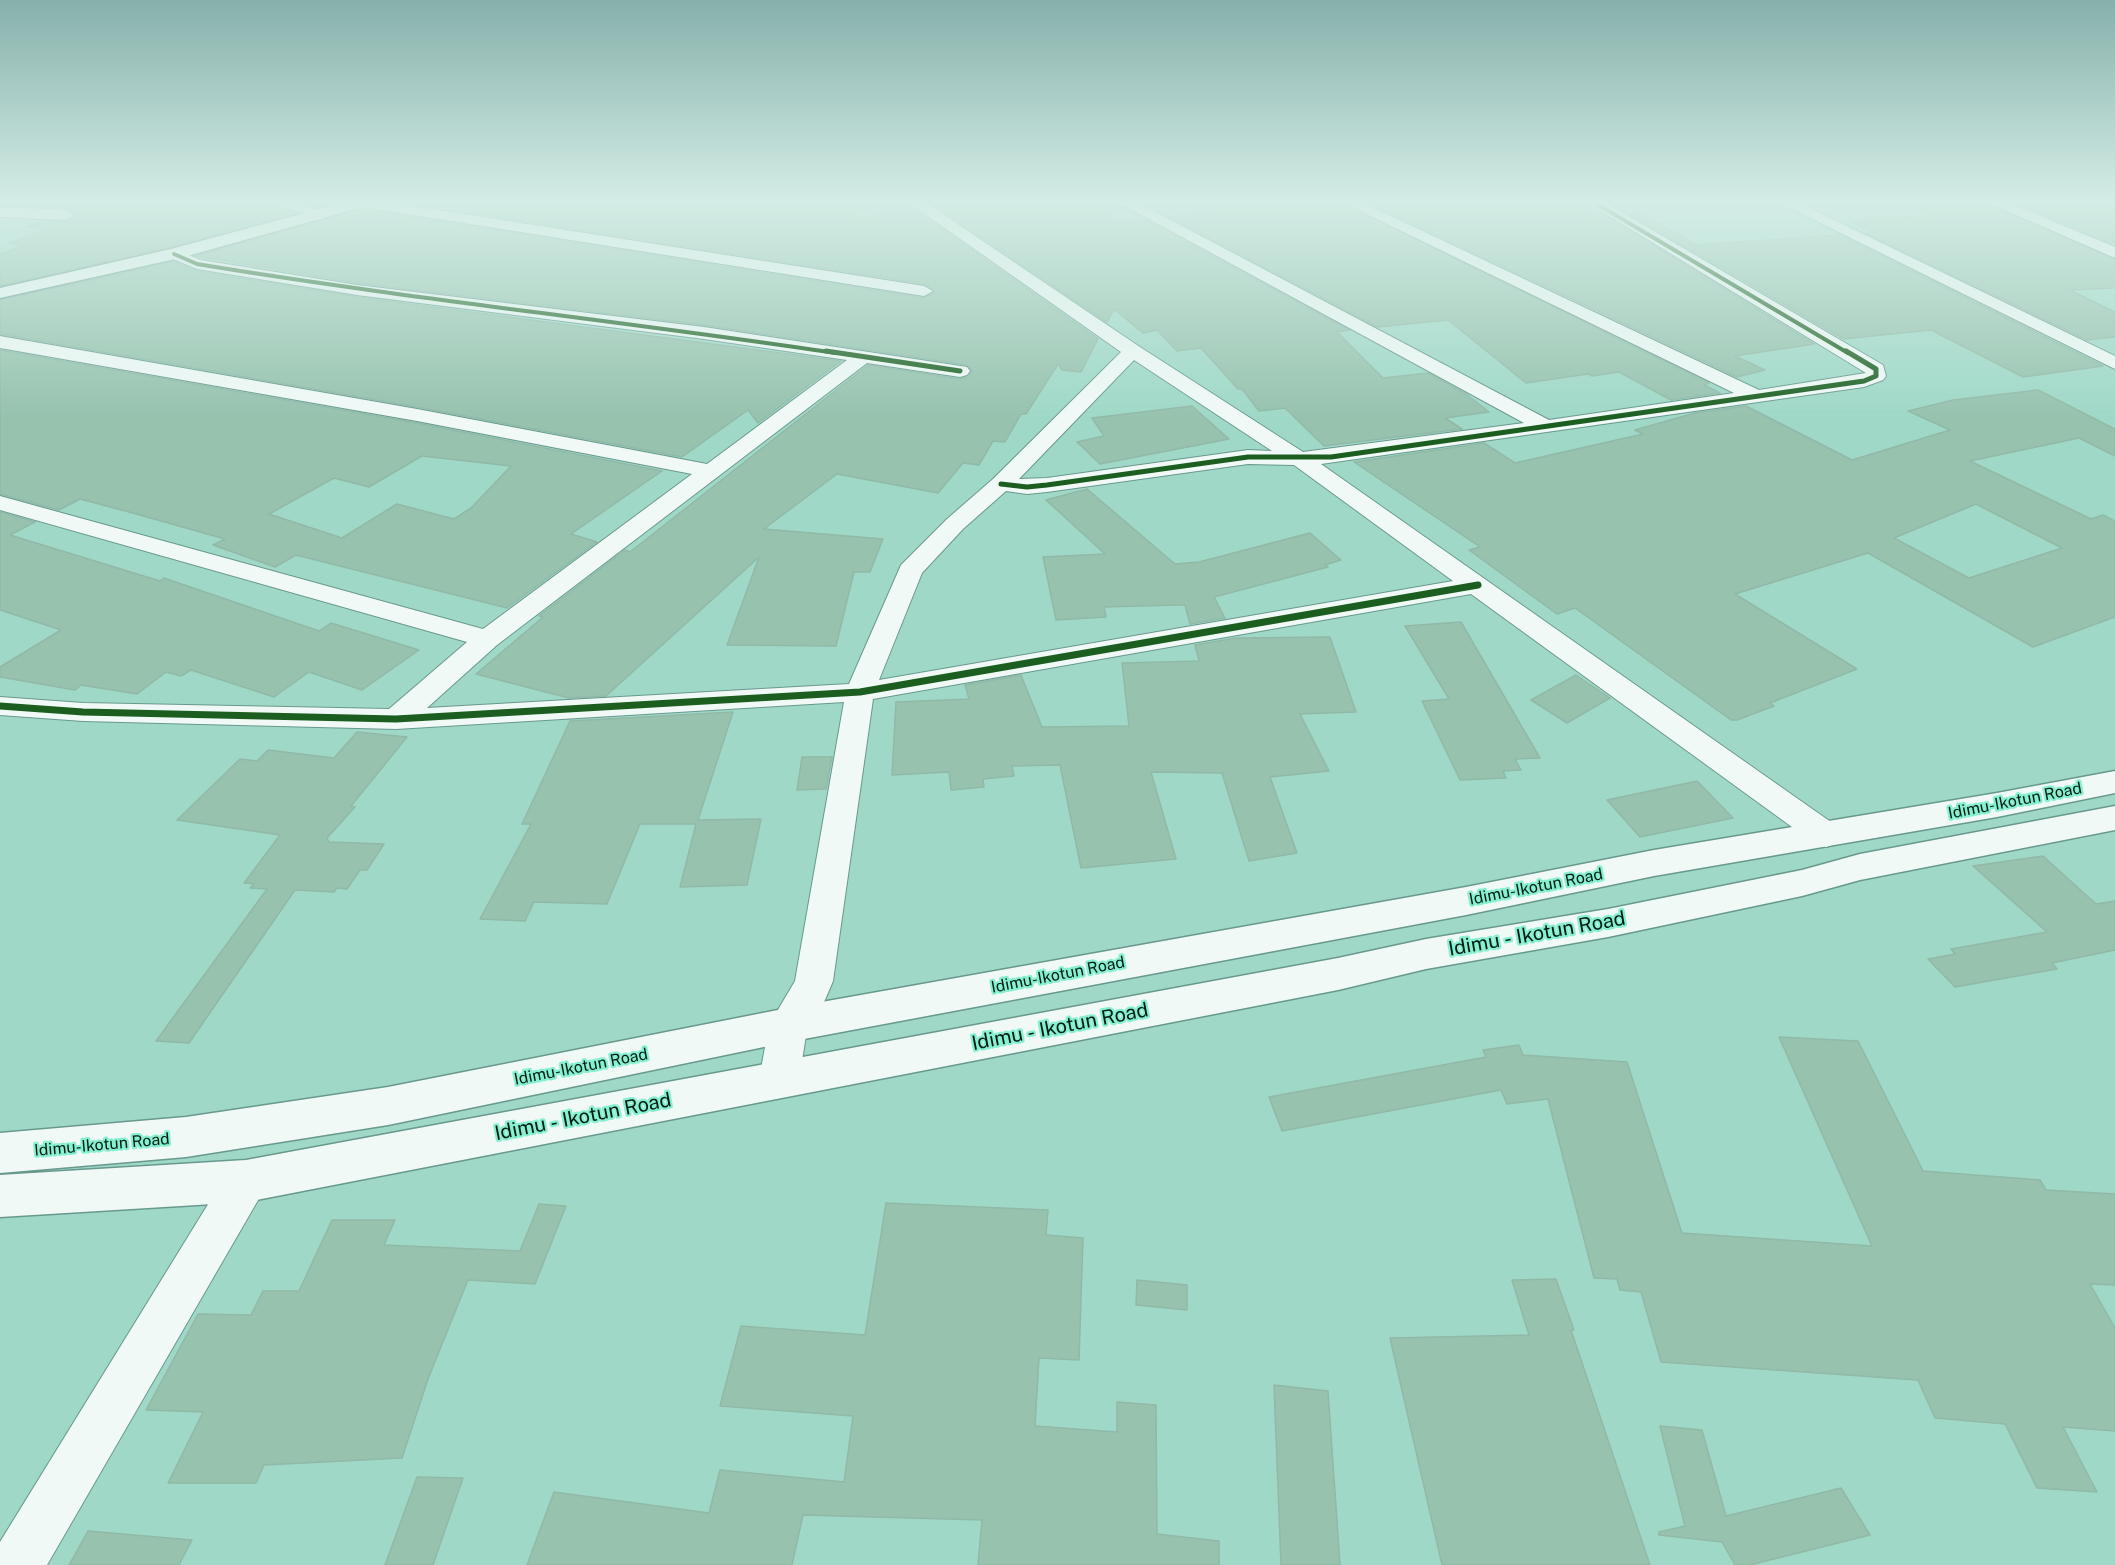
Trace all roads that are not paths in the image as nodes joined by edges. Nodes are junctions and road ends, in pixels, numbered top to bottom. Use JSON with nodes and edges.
{"nodes":[{"id":1,"x":89,"y":273,"type":"edge"},
{"id":2,"x":253,"y":273,"type":"edge"},
{"id":3,"x":812,"y":273,"type":"edge"},
{"id":4,"x":1019,"y":273,"type":"edge"},
{"id":5,"x":1258,"y":273,"type":"edge"},
{"id":6,"x":1497,"y":273,"type":"edge"},
{"id":7,"x":1714,"y":273,"type":"edge"},
{"id":8,"x":1942,"y":273,"type":"edge"},
{"id":9,"x":924,"y":291,"type":"dead end"},
{"id":10,"x":0,"y":293,"type":"edge"},
{"id":11,"x":0,"y":342,"type":"edge"},
{"id":12,"x":1133,"y":351,"type":"junction"},
{"id":13,"x":864,"y":357,"type":"junction"},
{"id":14,"x":2115,"y":363,"type":"edge"},
{"id":15,"x":960,"y":370,"type":"dead end"},
{"id":16,"x":1758,"y":397,"type":"junction"},
{"id":17,"x":1543,"y":425,"type":"junction"},
{"id":18,"x":1299,"y":459,"type":"junction"},
{"id":19,"x":710,"y":471,"type":"junction"},
{"id":20,"x":1001,"y":484,"type":"junction"},
{"id":21,"x":0,"y":503,"type":"edge"},
{"id":22,"x":1478,"y":585,"type":"junction"},
{"id":23,"x":487,"y":639,"type":"junction"},
{"id":24,"x":860,"y":692,"type":"junction"},
{"id":25,"x":0,"y":706,"type":"edge"},
{"id":26,"x":396,"y":719,"type":"junction"},
{"id":27,"x":2115,"y":782,"type":"edge"},
{"id":28,"x":2115,"y":818,"type":"edge"},
{"id":29,"x":1826,"y":835,"type":"junction"},
{"id":30,"x":788,"y":1026,"type":"junction"},
{"id":31,"x":779,"y":1080,"type":"junction"},
{"id":32,"x":0,"y":1153,"type":"edge"},
{"id":33,"x":246,"y":1181,"type":"junction"},
{"id":34,"x":0,"y":1197,"type":"edge"},
{"id":35,"x":17,"y":1565,"type":"edge"}],
"edges":[{"from":1,"to":10,"type":"main road"},
{"from":2,"to":13,"type":"street"},
{"from":3,"to":9,"type":"street"},
{"from":4,"to":12,"type":"street"},
{"from":5,"to":17,"type":"street"},
{"from":6,"to":16,"type":"street"},
{"from":7,"to":16,"type":"street"},
{"from":8,"to":14,"type":"street"},
{"from":11,"to":19,"type":"street"},
{"from":12,"to":18,"type":"street"},
{"from":12,"to":20,"type":"street"},
{"from":13,"to":15,"type":"street"},
{"from":13,"to":19,"type":"street"},
{"from":16,"to":17,"type":"street"},
{"from":17,"to":18,"type":"street"},
{"from":18,"to":20,"type":"street"},
{"from":18,"to":22,"type":"street"},
{"from":19,"to":23,"type":"street"},
{"from":20,"to":24,"type":"street"},
{"from":21,"to":23,"type":"street"},
{"from":22,"to":24,"type":"street"},
{"from":22,"to":29,"type":"street"},
{"from":23,"to":26,"type":"street"},
{"from":24,"to":26,"type":"street"},
{"from":24,"to":30,"type":"street"},
{"from":25,"to":26,"type":"street"},
{"from":27,"to":29,"type":"main road","name":"Idimu-Ikotun Road"},
{"from":28,"to":31,"type":"main road","name":"Idimu - Ikotun Road"},
{"from":29,"to":30,"type":"main road","name":"Idimu-Ikotun Road"},
{"from":30,"to":31,"type":"street"},
{"from":30,"to":32,"type":"main road","name":"Idimu-Ikotun Road"},
{"from":31,"to":33,"type":"main road","name":"Idimu - Ikotun Road"},
{"from":33,"to":34,"type":"main road","name":"Idimu - Ikotun Road"},
{"from":33,"to":35,"type":"street"}]}
